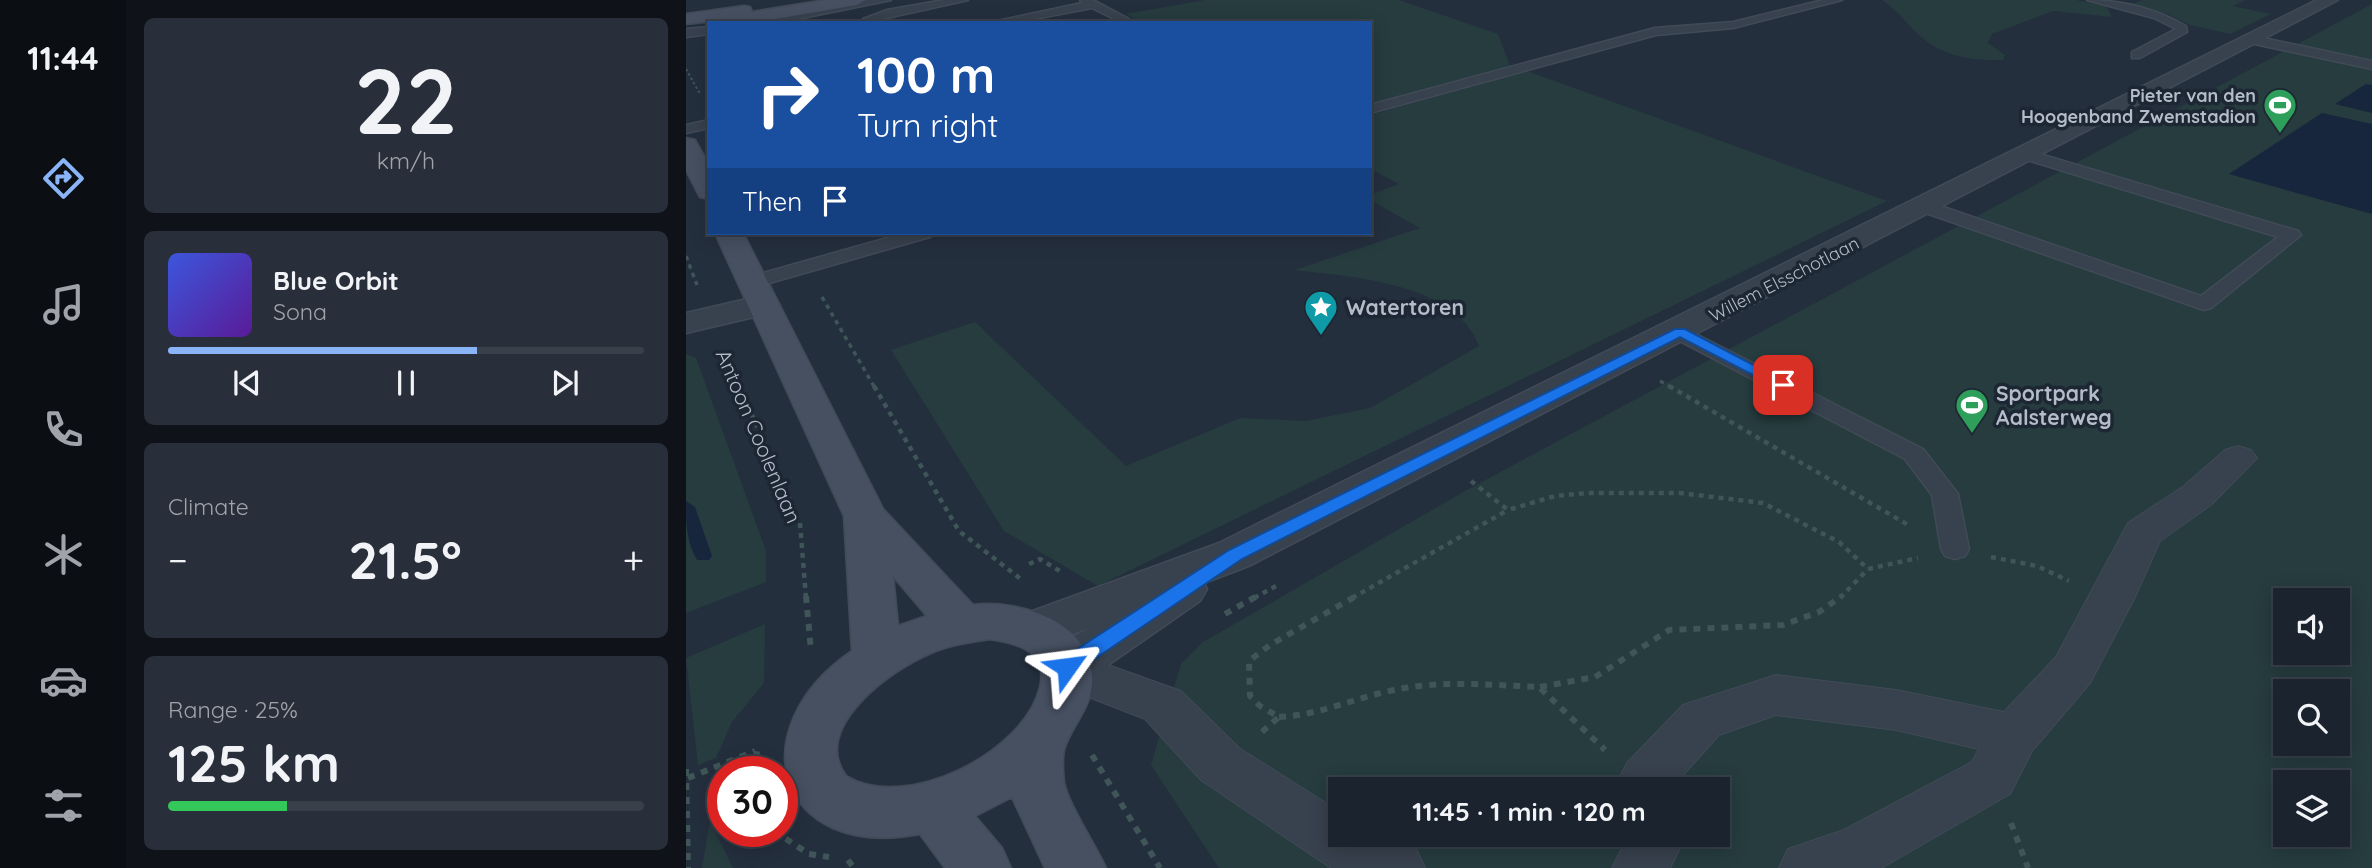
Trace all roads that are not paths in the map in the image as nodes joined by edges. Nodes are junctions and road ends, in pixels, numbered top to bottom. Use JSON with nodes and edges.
{"nodes":[{"id":1,"x":811,"y":0,"type":"edge"},
{"id":2,"x":857,"y":0,"type":"edge"},
{"id":3,"x":886,"y":0,"type":"edge"},
{"id":4,"x":963,"y":0,"type":"edge"},
{"id":5,"x":1837,"y":0,"type":"edge"},
{"id":6,"x":2092,"y":0,"type":"edge"},
{"id":7,"x":2330,"y":0,"type":"edge"},
{"id":8,"x":1089,"y":2,"type":"edge"},
{"id":9,"x":2116,"y":2,"type":"edge"},
{"id":10,"x":686,"y":19,"type":"edge"},
{"id":11,"x":731,"y":21,"type":"edge"},
{"id":12,"x":768,"y":21,"type":"edge"},
{"id":13,"x":865,"y":21,"type":"edge"},
{"id":14,"x":1003,"y":21,"type":"edge"},
{"id":15,"x":1121,"y":21,"type":"edge"},
{"id":16,"x":707,"y":27,"type":"edge"},
{"id":17,"x":686,"y":30,"type":"edge"},
{"id":18,"x":2254,"y":40,"type":"junction"},
{"id":19,"x":2136,"y":55,"type":"dead end"},
{"id":20,"x":2371,"y":65,"type":"edge"},
{"id":21,"x":2355,"y":74,"type":"dead end"},
{"id":22,"x":1372,"y":108,"type":"edge"},
{"id":23,"x":707,"y":124,"type":"edge"},
{"id":24,"x":686,"y":129,"type":"edge"},
{"id":25,"x":686,"y":145,"type":"edge"},
{"id":26,"x":2028,"y":155,"type":"junction"},
{"id":27,"x":707,"y":187,"type":"edge"},
{"id":28,"x":1926,"y":207,"type":"junction"},
{"id":29,"x":730,"y":235,"type":"edge"},
{"id":30,"x":917,"y":235,"type":"edge"},
{"id":31,"x":758,"y":294,"type":"junction"},
{"id":32,"x":698,"y":321,"type":"edge"},
{"id":33,"x":1680,"y":332,"type":"junction"},
{"id":34,"x":2238,"y":458,"type":"dead end"},
{"id":35,"x":865,"y":516,"type":"junction"},
{"id":36,"x":1955,"y":549,"type":"road end"},
{"id":37,"x":1235,"y":554,"type":"junction"},
{"id":38,"x":962,"y":624,"type":"junction"},
{"id":39,"x":1036,"y":629,"type":"junction"},
{"id":40,"x":877,"y":659,"type":"junction"},
{"id":41,"x":1088,"y":675,"type":"junction"},
{"id":42,"x":2014,"y":736,"type":"junction"},
{"id":43,"x":1063,"y":747,"type":"junction"},
{"id":44,"x":1653,"y":777,"type":"edge"},
{"id":45,"x":933,"y":807,"type":"junction"},
{"id":46,"x":1652,"y":847,"type":"edge"},
{"id":47,"x":981,"y":868,"type":"edge"},
{"id":48,"x":1076,"y":868,"type":"edge"},
{"id":49,"x":1396,"y":868,"type":"edge"},
{"id":50,"x":1641,"y":868,"type":"edge"},
{"id":51,"x":1808,"y":868,"type":"edge"}],
"edges":[{"from":1,"to":10,"type":"main road"},
{"from":2,"to":11,"type":"main road"},
{"from":3,"to":12,"type":"lane"},
{"from":4,"to":13,"type":"lane"},
{"from":5,"to":22,"type":"lane"},
{"from":6,"to":9,"type":"lane"},
{"from":7,"to":18,"type":"street","name":"Willem Elsschotlaan"},
{"from":8,"to":14,"type":"lane"},
{"from":8,"to":15,"type":"lane"},
{"from":9,"to":19,"type":"lane"},
{"from":16,"to":17,"type":"main road"},
{"from":18,"to":20,"type":"lane"},
{"from":18,"to":26,"type":"street","name":"Willem Elsschotlaan"},
{"from":20,"to":21,"type":"lane"},
{"from":23,"to":24,"type":"lane"},
{"from":25,"to":27,"type":"main road"},
{"from":26,"to":28,"type":"street","name":"Willem Elsschotlaan"},
{"from":26,"to":28,"type":"lane"},
{"from":28,"to":33,"type":"street","name":"Willem Elsschotlaan"},
{"from":29,"to":31,"type":"main road"},
{"from":30,"to":31,"type":"lane"},
{"from":31,"to":32,"type":"street"},
{"from":31,"to":35,"type":"main road"},
{"from":33,"to":36,"type":"lane"},
{"from":33,"to":37,"type":"street","name":"Willem Elsschotlaan"},
{"from":34,"to":42,"type":"street"},
{"from":35,"to":38,"type":"main road"},
{"from":35,"to":40,"type":"main road"},
{"from":37,"to":39,"type":"street","name":"Willem Elsschotlaan"},
{"from":37,"to":41,"type":"street","name":"Willem Elsschotlaan"},
{"from":38,"to":39,"type":"main road"},
{"from":38,"to":40,"type":"main road"},
{"from":39,"to":41,"type":"main road"},
{"from":40,"to":45,"type":"main road"},
{"from":41,"to":43,"type":"main road"},
{"from":41,"to":49,"type":"street"},
{"from":42,"to":44,"type":"street"},
{"from":42,"to":51,"type":"street"},
{"from":43,"to":45,"type":"main road"},
{"from":43,"to":48,"type":"main road"},
{"from":45,"to":47,"type":"main road"},
{"from":46,"to":50,"type":"street"}]}
